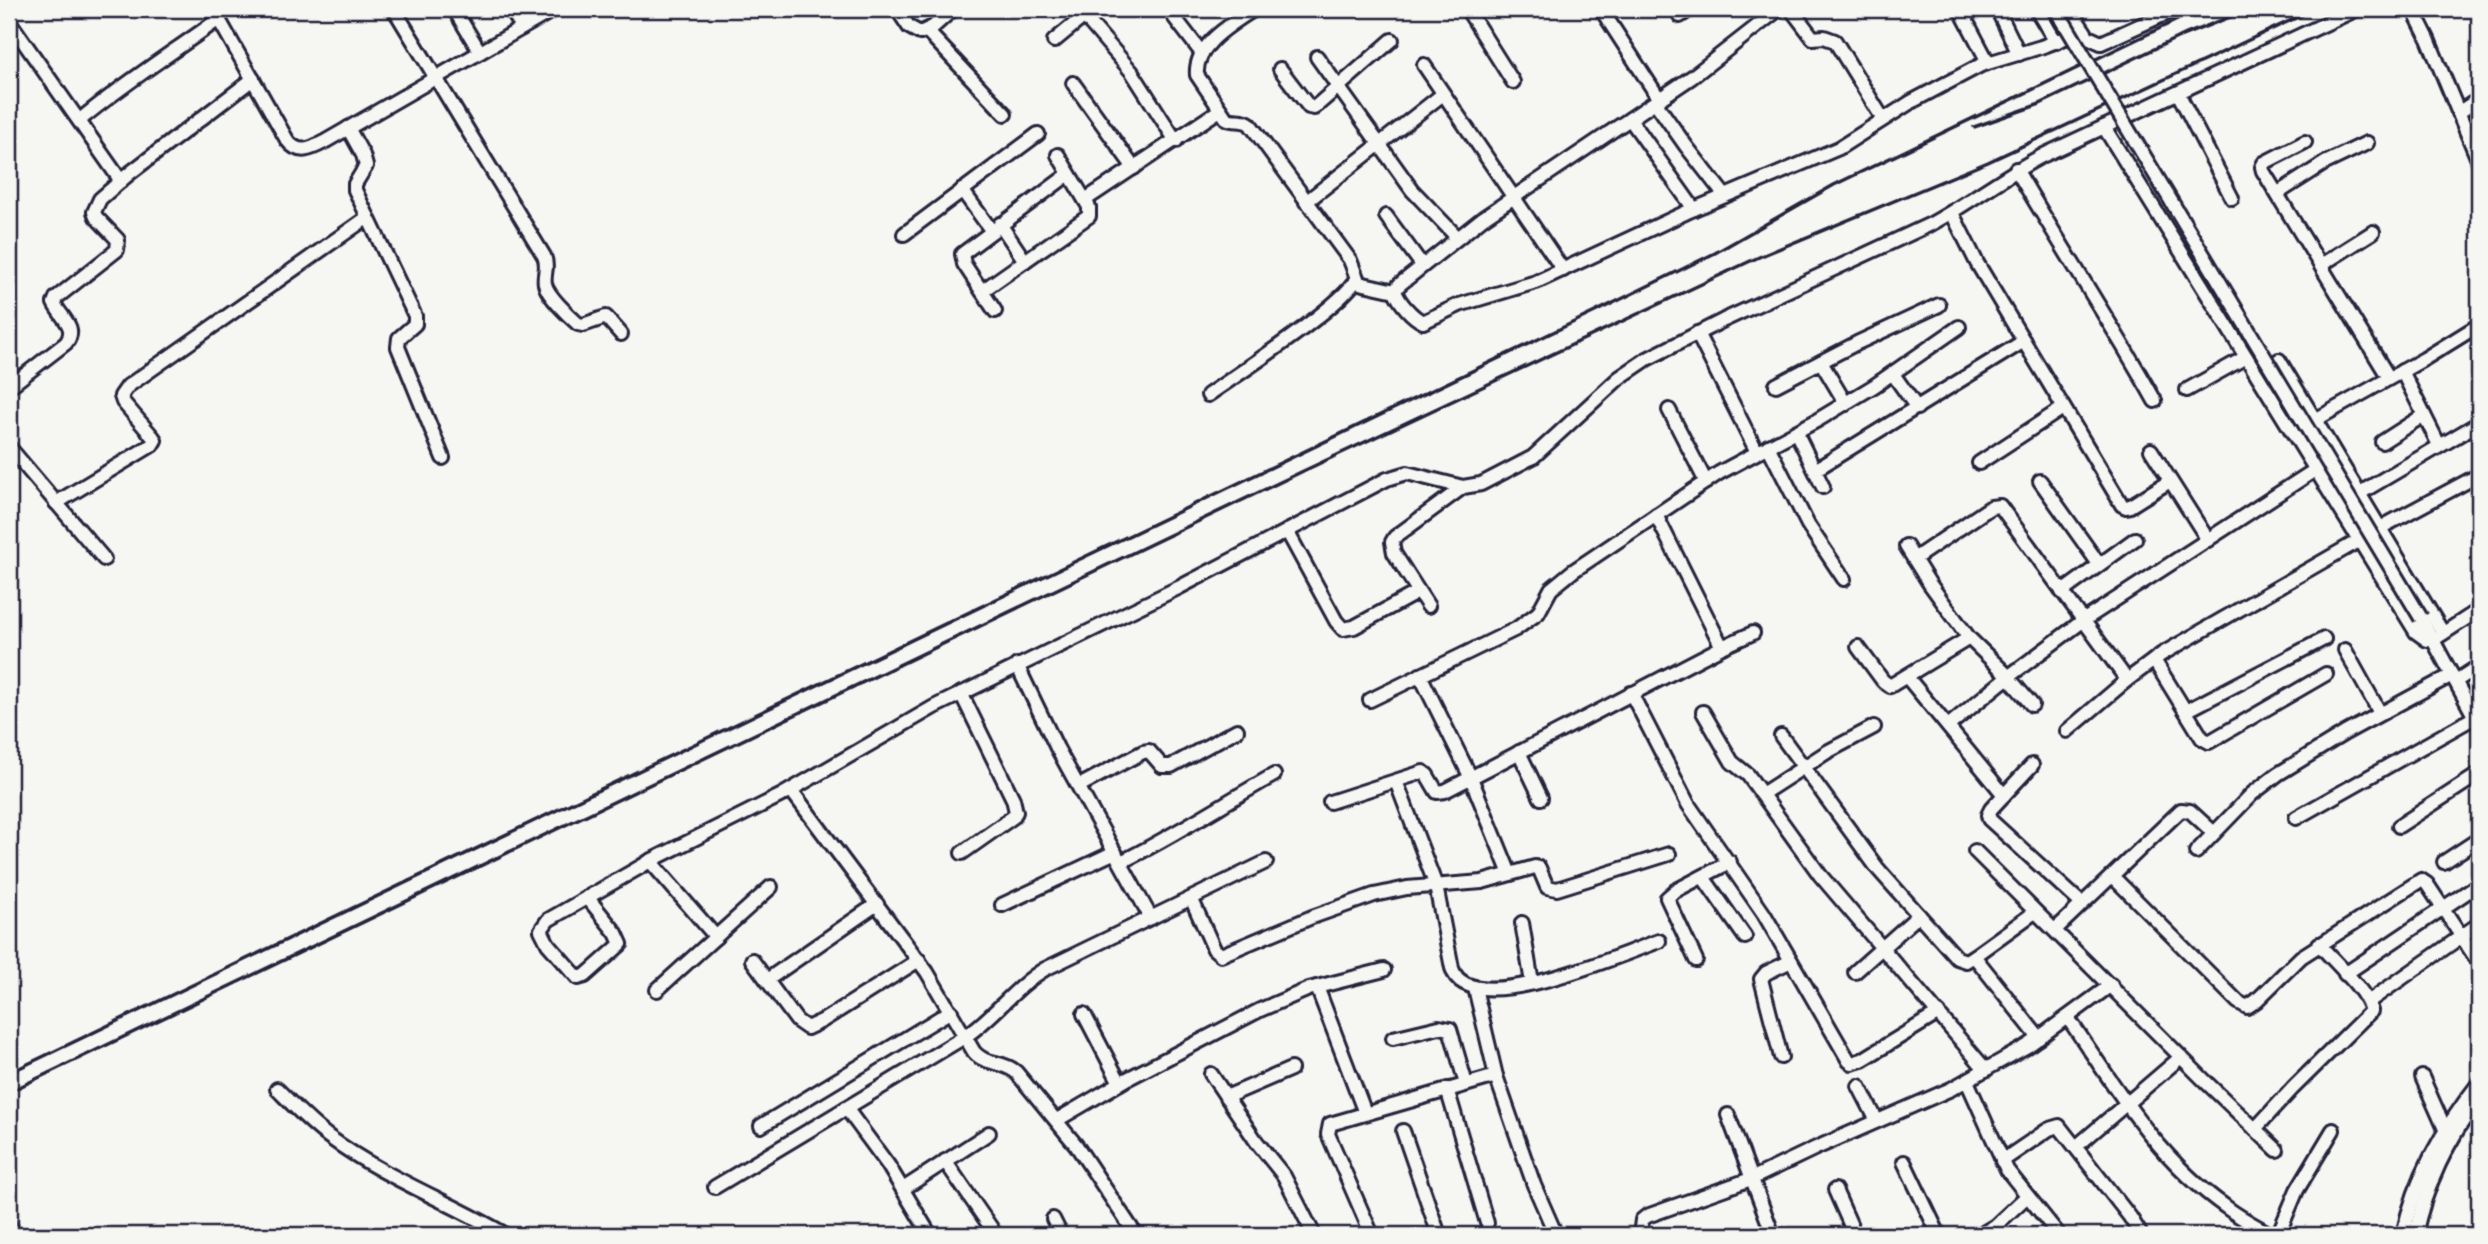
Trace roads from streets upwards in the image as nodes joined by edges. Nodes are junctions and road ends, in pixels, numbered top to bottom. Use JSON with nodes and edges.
{"nodes":[{"id":1,"x":394,"y":9,"type":"edge"},
{"id":2,"x":454,"y":9,"type":"edge"},
{"id":3,"x":511,"y":9,"type":"edge"},
{"id":4,"x":555,"y":9,"type":"edge"},
{"id":5,"x":897,"y":9,"type":"edge"},
{"id":6,"x":953,"y":9,"type":"edge"},
{"id":7,"x":1168,"y":9,"type":"edge"},
{"id":8,"x":1230,"y":9,"type":"edge"},
{"id":9,"x":1254,"y":9,"type":"edge"},
{"id":10,"x":1467,"y":9,"type":"edge"},
{"id":11,"x":1601,"y":9,"type":"edge"},
{"id":12,"x":1779,"y":9,"type":"edge"},
{"id":13,"x":1791,"y":9,"type":"edge"},
{"id":14,"x":1960,"y":9,"type":"edge"},
{"id":15,"x":1997,"y":9,"type":"edge"},
{"id":16,"x":2036,"y":9,"type":"edge"},
{"id":17,"x":2056,"y":9,"type":"edge"},
{"id":18,"x":2070,"y":9,"type":"edge"},
{"id":19,"x":2176,"y":9,"type":"edge"},
{"id":20,"x":2357,"y":9,"type":"edge"},
{"id":21,"x":2413,"y":9,"type":"edge"},
{"id":22,"x":1089,"y":13,"type":"edge"},
{"id":23,"x":1765,"y":13,"type":"edge"},
{"id":24,"x":2158,"y":13,"type":"edge"},
{"id":25,"x":216,"y":14,"type":"edge"},
{"id":26,"x":9,"y":21,"type":"edge"},
{"id":27,"x":1238,"y":21,"type":"junction"},
{"id":28,"x":522,"y":28,"type":"junction"},
{"id":29,"x":2084,"y":31,"type":"junction"},
{"id":30,"x":927,"y":32,"type":"junction"},
{"id":31,"x":1392,"y":40,"type":"dead end"},
{"id":32,"x":1055,"y":41,"type":"dead end"},
{"id":33,"x":2056,"y":42,"type":"junction"},
{"id":34,"x":480,"y":52,"type":"junction"},
{"id":35,"x":1202,"y":52,"type":"junction"},
{"id":36,"x":2019,"y":54,"type":"junction"},
{"id":37,"x":1317,"y":57,"type":"dead end"},
{"id":38,"x":1988,"y":62,"type":"junction"},
{"id":39,"x":1424,"y":65,"type":"dead end"},
{"id":40,"x":1280,"y":69,"type":"dead end"},
{"id":41,"x":436,"y":78,"type":"junction"},
{"id":42,"x":253,"y":79,"type":"junction"},
{"id":43,"x":1513,"y":82,"type":"dead end"},
{"id":44,"x":1073,"y":83,"type":"dead end"},
{"id":45,"x":1338,"y":88,"type":"junction"},
{"id":46,"x":1443,"y":93,"type":"junction"},
{"id":47,"x":2178,"y":93,"type":"junction"},
{"id":48,"x":2479,"y":99,"type":"edge"},
{"id":49,"x":1658,"y":101,"type":"junction"},
{"id":50,"x":1220,"y":110,"type":"junction"},
{"id":51,"x":2458,"y":113,"type":"junction"},
{"id":52,"x":1005,"y":114,"type":"dead end"},
{"id":53,"x":1630,"y":119,"type":"junction"},
{"id":54,"x":1883,"y":119,"type":"junction"},
{"id":55,"x":80,"y":120,"type":"junction"},
{"id":56,"x":2104,"y":127,"type":"junction"},
{"id":57,"x":348,"y":128,"type":"junction"},
{"id":58,"x":1038,"y":134,"type":"dead end"},
{"id":59,"x":1176,"y":141,"type":"junction"},
{"id":60,"x":2305,"y":142,"type":"dead end"},
{"id":61,"x":2367,"y":143,"type":"dead end"},
{"id":62,"x":1378,"y":144,"type":"junction"},
{"id":63,"x":1058,"y":155,"type":"dead end"},
{"id":64,"x":2479,"y":162,"type":"edge"},
{"id":65,"x":1134,"y":168,"type":"junction"},
{"id":66,"x":2016,"y":169,"type":"junction"},
{"id":67,"x":1069,"y":174,"type":"junction"},
{"id":68,"x":121,"y":181,"type":"junction"},
{"id":69,"x":962,"y":190,"type":"junction"},
{"id":70,"x":2278,"y":193,"type":"junction"},
{"id":71,"x":1725,"y":196,"type":"junction"},
{"id":72,"x":1513,"y":197,"type":"junction"},
{"id":73,"x":2232,"y":198,"type":"dead end"},
{"id":74,"x":1086,"y":200,"type":"junction"},
{"id":75,"x":1306,"y":202,"type":"junction"},
{"id":76,"x":1694,"y":209,"type":"junction"},
{"id":77,"x":1952,"y":213,"type":"junction"},
{"id":78,"x":1386,"y":216,"type":"dead end"},
{"id":79,"x":368,"y":217,"type":"junction"},
{"id":80,"x":996,"y":227,"type":"junction"},
{"id":81,"x":2373,"y":232,"type":"dead end"},
{"id":82,"x":904,"y":234,"type":"dead end"},
{"id":83,"x":1457,"y":237,"type":"junction"},
{"id":84,"x":1025,"y":261,"type":"junction"},
{"id":85,"x":1422,"y":265,"type":"junction"},
{"id":86,"x":2321,"y":265,"type":"junction"},
{"id":87,"x":1563,"y":270,"type":"junction"},
{"id":88,"x":1355,"y":282,"type":"junction"},
{"id":89,"x":982,"y":291,"type":"junction"},
{"id":90,"x":1395,"y":291,"type":"junction"},
{"id":91,"x":1939,"y":305,"type":"dead end"},
{"id":92,"x":995,"y":311,"type":"dead end"},
{"id":93,"x":2479,"y":325,"type":"edge"},
{"id":94,"x":1959,"y":327,"type":"dead end"},
{"id":95,"x":1697,"y":333,"type":"junction"},
{"id":96,"x":621,"y":334,"type":"dead end"},
{"id":97,"x":2024,"y":341,"type":"junction"},
{"id":98,"x":2246,"y":357,"type":"junction"},
{"id":99,"x":2279,"y":360,"type":"dead end"},
{"id":100,"x":1821,"y":362,"type":"junction"},
{"id":101,"x":2402,"y":371,"type":"junction"},
{"id":102,"x":1893,"y":374,"type":"junction"},
{"id":103,"x":2389,"y":378,"type":"junction"},
{"id":104,"x":1776,"y":385,"type":"dead end"},
{"id":105,"x":9,"y":387,"type":"edge"},
{"id":106,"x":2187,"y":390,"type":"dead end"},
{"id":107,"x":1208,"y":395,"type":"dead end"},
{"id":108,"x":2155,"y":401,"type":"dead end"},
{"id":109,"x":1846,"y":404,"type":"junction"},
{"id":110,"x":1917,"y":408,"type":"junction"},
{"id":111,"x":2063,"y":408,"type":"junction"},
{"id":112,"x":1669,"y":410,"type":"dead end"},
{"id":113,"x":2424,"y":415,"type":"junction"},
{"id":114,"x":2315,"y":420,"type":"junction"},
{"id":115,"x":2479,"y":423,"type":"edge"},
{"id":116,"x":1796,"y":432,"type":"junction"},
{"id":117,"x":2382,"y":442,"type":"dead end"},
{"id":118,"x":2440,"y":445,"type":"junction"},
{"id":119,"x":9,"y":447,"type":"edge"},
{"id":120,"x":1763,"y":449,"type":"junction"},
{"id":121,"x":2151,"y":450,"type":"dead end"},
{"id":122,"x":443,"y":457,"type":"dead end"},
{"id":123,"x":1979,"y":463,"type":"dead end"},
{"id":124,"x":1815,"y":470,"type":"junction"},
{"id":125,"x":2315,"y":470,"type":"junction"},
{"id":126,"x":2479,"y":475,"type":"edge"},
{"id":127,"x":2040,"y":481,"type":"dead end"},
{"id":128,"x":2170,"y":481,"type":"junction"},
{"id":129,"x":1706,"y":482,"type":"junction"},
{"id":130,"x":1463,"y":487,"type":"junction"},
{"id":131,"x":1823,"y":487,"type":"dead end"},
{"id":132,"x":2360,"y":493,"type":"junction"},
{"id":133,"x":56,"y":503,"type":"junction"},
{"id":134,"x":1656,"y":515,"type":"junction"},
{"id":135,"x":2380,"y":528,"type":"junction"},
{"id":136,"x":1287,"y":531,"type":"junction"},
{"id":137,"x":2134,"y":539,"type":"dead end"},
{"id":138,"x":2207,"y":540,"type":"junction"},
{"id":139,"x":2360,"y":540,"type":"junction"},
{"id":140,"x":1906,"y":546,"type":"dead end"},
{"id":141,"x":104,"y":559,"type":"dead end"},
{"id":142,"x":1914,"y":559,"type":"junction"},
{"id":143,"x":2099,"y":564,"type":"junction"},
{"id":144,"x":1844,"y":579,"type":"dead end"},
{"id":145,"x":1418,"y":592,"type":"junction"},
{"id":146,"x":2062,"y":592,"type":"junction"},
{"id":147,"x":1428,"y":606,"type":"dead end"},
{"id":148,"x":2479,"y":610,"type":"edge"},
{"id":149,"x":2084,"y":620,"type":"junction"},
{"id":150,"x":1753,"y":633,"type":"dead end"},
{"id":151,"x":2438,"y":636,"type":"junction"},
{"id":152,"x":1969,"y":638,"type":"junction"},
{"id":153,"x":2324,"y":639,"type":"dead end"},
{"id":154,"x":1722,"y":647,"type":"junction"},
{"id":155,"x":1858,"y":647,"type":"dead end"},
{"id":156,"x":2345,"y":650,"type":"dead end"},
{"id":157,"x":2154,"y":660,"type":"junction"},
{"id":158,"x":1017,"y":665,"type":"junction"},
{"id":159,"x":2479,"y":666,"type":"edge"},
{"id":160,"x":2326,"y":674,"type":"dead end"},
{"id":161,"x":1420,"y":675,"type":"junction"},
{"id":162,"x":1907,"y":677,"type":"junction"},
{"id":163,"x":2008,"y":677,"type":"junction"},
{"id":164,"x":2454,"y":678,"type":"junction"},
{"id":165,"x":2127,"y":680,"type":"junction"},
{"id":166,"x":961,"y":693,"type":"junction"},
{"id":167,"x":1632,"y":693,"type":"junction"},
{"id":168,"x":1370,"y":700,"type":"dead end"},
{"id":169,"x":2032,"y":705,"type":"dead end"},
{"id":170,"x":2186,"y":711,"type":"junction"},
{"id":171,"x":1703,"y":712,"type":"dead end"},
{"id":172,"x":2380,"y":713,"type":"junction"},
{"id":173,"x":2477,"y":721,"type":"edge"},
{"id":174,"x":1948,"y":726,"type":"junction"},
{"id":175,"x":1874,"y":727,"type":"dead end"},
{"id":176,"x":1237,"y":730,"type":"dead end"},
{"id":177,"x":2067,"y":731,"type":"dead end"},
{"id":178,"x":1781,"y":736,"type":"dead end"},
{"id":179,"x":1519,"y":752,"type":"junction"},
{"id":180,"x":2032,"y":765,"type":"dead end"},
{"id":181,"x":1803,"y":768,"type":"junction"},
{"id":182,"x":2479,"y":774,"type":"edge"},
{"id":183,"x":1274,"y":775,"type":"dead end"},
{"id":184,"x":1471,"y":778,"type":"junction"},
{"id":185,"x":1396,"y":781,"type":"junction"},
{"id":186,"x":1079,"y":786,"type":"junction"},
{"id":187,"x":792,"y":790,"type":"junction"},
{"id":188,"x":1762,"y":794,"type":"junction"},
{"id":189,"x":2004,"y":795,"type":"junction"},
{"id":190,"x":1541,"y":798,"type":"dead end"},
{"id":191,"x":1330,"y":802,"type":"dead end"},
{"id":192,"x":2296,"y":818,"type":"dead end"},
{"id":193,"x":2399,"y":826,"type":"dead end"},
{"id":194,"x":2214,"y":833,"type":"junction"},
{"id":195,"x":2479,"y":839,"type":"edge"},
{"id":196,"x":1975,"y":851,"type":"dead end"},
{"id":197,"x":2196,"y":852,"type":"dead end"},
{"id":198,"x":962,"y":853,"type":"dead end"},
{"id":199,"x":1669,"y":854,"type":"dead end"},
{"id":200,"x":1118,"y":857,"type":"junction"},
{"id":201,"x":650,"y":861,"type":"junction"},
{"id":202,"x":1266,"y":862,"type":"dead end"},
{"id":203,"x":1730,"y":862,"type":"junction"},
{"id":204,"x":2444,"y":862,"type":"dead end"},
{"id":205,"x":1510,"y":874,"type":"junction"},
{"id":206,"x":2112,"y":876,"type":"junction"},
{"id":207,"x":1703,"y":877,"type":"junction"},
{"id":208,"x":2479,"y":884,"type":"edge"},
{"id":209,"x":1436,"y":886,"type":"junction"},
{"id":210,"x":771,"y":887,"type":"dead end"},
{"id":211,"x":587,"y":897,"type":"junction"},
{"id":212,"x":1192,"y":900,"type":"junction"},
{"id":213,"x":877,"y":904,"type":"junction"},
{"id":214,"x":2082,"y":904,"type":"junction"},
{"id":215,"x":1002,"y":905,"type":"dead end"},
{"id":216,"x":2442,"y":907,"type":"junction"},
{"id":217,"x":2035,"y":912,"type":"junction"},
{"id":218,"x":1919,"y":915,"type":"junction"},
{"id":219,"x":1151,"y":918,"type":"junction"},
{"id":220,"x":1522,"y":923,"type":"dead end"},
{"id":221,"x":2479,"y":924,"type":"edge"},
{"id":222,"x":2055,"y":930,"type":"junction"},
{"id":223,"x":716,"y":937,"type":"junction"},
{"id":224,"x":1745,"y":937,"type":"dead end"},
{"id":225,"x":2462,"y":937,"type":"junction"},
{"id":226,"x":1659,"y":941,"type":"dead end"},
{"id":227,"x":2319,"y":944,"type":"junction"},
{"id":228,"x":1882,"y":947,"type":"junction"},
{"id":229,"x":1974,"y":957,"type":"junction"},
{"id":230,"x":752,"y":960,"type":"dead end"},
{"id":231,"x":919,"y":960,"type":"junction"},
{"id":232,"x":1696,"y":960,"type":"dead end"},
{"id":233,"x":1791,"y":961,"type":"junction"},
{"id":234,"x":2479,"y":963,"type":"edge"},
{"id":235,"x":1384,"y":970,"type":"dead end"},
{"id":236,"x":1855,"y":972,"type":"dead end"},
{"id":237,"x":2345,"y":974,"type":"junction"},
{"id":238,"x":767,"y":980,"type":"junction"},
{"id":239,"x":1532,"y":983,"type":"junction"},
{"id":240,"x":2111,"y":985,"type":"junction"},
{"id":241,"x":1317,"y":987,"type":"junction"},
{"id":242,"x":1475,"y":988,"type":"junction"},
{"id":243,"x":657,"y":990,"type":"dead end"},
{"id":244,"x":2368,"y":1002,"type":"junction"},
{"id":245,"x":951,"y":1011,"type":"junction"},
{"id":246,"x":1939,"y":1013,"type":"junction"},
{"id":247,"x":1084,"y":1014,"type":"dead end"},
{"id":248,"x":2068,"y":1018,"type":"junction"},
{"id":249,"x":966,"y":1036,"type":"junction"},
{"id":250,"x":1393,"y":1038,"type":"dead end"},
{"id":251,"x":2039,"y":1038,"type":"junction"},
{"id":252,"x":1781,"y":1057,"type":"dead end"},
{"id":253,"x":2181,"y":1057,"type":"junction"},
{"id":254,"x":1291,"y":1069,"type":"dead end"},
{"id":255,"x":1986,"y":1070,"type":"junction"},
{"id":256,"x":1211,"y":1074,"type":"dead end"},
{"id":257,"x":1496,"y":1076,"type":"junction"},
{"id":258,"x":2423,"y":1077,"type":"dead end"},
{"id":259,"x":1968,"y":1081,"type":"junction"},
{"id":260,"x":1120,"y":1083,"type":"junction"},
{"id":261,"x":2479,"y":1083,"type":"edge"},
{"id":262,"x":1466,"y":1084,"type":"junction"},
{"id":263,"x":1858,"y":1086,"type":"dead end"},
{"id":264,"x":1447,"y":1089,"type":"junction"},
{"id":265,"x":277,"y":1090,"type":"dead end"},
{"id":266,"x":1226,"y":1097,"type":"junction"},
{"id":267,"x":2479,"y":1098,"type":"edge"},
{"id":268,"x":2126,"y":1103,"type":"junction"},
{"id":269,"x":846,"y":1108,"type":"junction"},
{"id":270,"x":1365,"y":1113,"type":"junction"},
{"id":271,"x":1728,"y":1115,"type":"dead end"},
{"id":272,"x":1057,"y":1121,"type":"junction"},
{"id":273,"x":1877,"y":1121,"type":"junction"},
{"id":274,"x":761,"y":1126,"type":"dead end"},
{"id":275,"x":2255,"y":1129,"type":"junction"},
{"id":276,"x":2445,"y":1129,"type":"junction"},
{"id":277,"x":2333,"y":1130,"type":"dead end"},
{"id":278,"x":1403,"y":1131,"type":"dead end"},
{"id":279,"x":989,"y":1133,"type":"dead end"},
{"id":280,"x":2077,"y":1146,"type":"junction"},
{"id":281,"x":2277,"y":1150,"type":"dead end"},
{"id":282,"x":945,"y":1161,"type":"junction"},
{"id":283,"x":2002,"y":1161,"type":"junction"},
{"id":284,"x":1904,"y":1162,"type":"dead end"},
{"id":285,"x":1751,"y":1179,"type":"junction"},
{"id":286,"x":715,"y":1187,"type":"dead end"},
{"id":287,"x":903,"y":1189,"type":"junction"},
{"id":288,"x":1835,"y":1190,"type":"dead end"},
{"id":289,"x":2026,"y":1197,"type":"junction"},
{"id":290,"x":1052,"y":1219,"type":"dead end"},
{"id":291,"x":9,"y":1223,"type":"edge"},
{"id":292,"x":1487,"y":1223,"type":"dead end"},
{"id":293,"x":14,"y":1235,"type":"edge"},
{"id":294,"x":506,"y":1235,"type":"edge"},
{"id":295,"x":930,"y":1235,"type":"edge"},
{"id":296,"x":996,"y":1235,"type":"edge"},
{"id":297,"x":1061,"y":1235,"type":"edge"},
{"id":298,"x":1136,"y":1235,"type":"edge"},
{"id":299,"x":1314,"y":1235,"type":"edge"},
{"id":300,"x":1372,"y":1235,"type":"edge"},
{"id":301,"x":1439,"y":1235,"type":"edge"},
{"id":302,"x":1556,"y":1235,"type":"edge"},
{"id":303,"x":1640,"y":1235,"type":"edge"},
{"id":304,"x":1773,"y":1235,"type":"edge"},
{"id":305,"x":1855,"y":1235,"type":"edge"},
{"id":306,"x":1939,"y":1235,"type":"edge"},
{"id":307,"x":1980,"y":1235,"type":"edge"},
{"id":308,"x":2059,"y":1235,"type":"edge"},
{"id":309,"x":2141,"y":1235,"type":"edge"},
{"id":310,"x":2272,"y":1235,"type":"edge"},
{"id":311,"x":2278,"y":1235,"type":"edge"},
{"id":312,"x":2403,"y":1235,"type":"edge"},
{"id":313,"x":2415,"y":1235,"type":"edge"}],
"edges":[{"from":1,"to":41,"type":"street"},
{"from":2,"to":34,"type":"street"},
{"from":3,"to":28,"type":"street"},
{"from":4,"to":28,"type":"street"},
{"from":5,"to":30,"type":"street"},
{"from":6,"to":30,"type":"street"},
{"from":7,"to":35,"type":"street"},
{"from":8,"to":27,"type":"street"},
{"from":9,"to":27,"type":"street"},
{"from":10,"to":43,"type":"street"},
{"from":11,"to":49,"type":"street"},
{"from":12,"to":23,"type":"street"},
{"from":13,"to":54,"type":"street"},
{"from":14,"to":38,"type":"street"},
{"from":15,"to":36,"type":"street"},
{"from":16,"to":33,"type":"street"},
{"from":17,"to":151,"type":"street","bridge":true},
{"from":18,"to":29,"type":"street"},
{"from":19,"to":24,"type":"street"},
{"from":20,"to":47,"type":"street"},
{"from":21,"to":51,"type":"street"},
{"from":22,"to":32,"type":"street"},
{"from":22,"to":59,"type":"street"},
{"from":23,"to":49,"type":"street"},
{"from":24,"to":29,"type":"street"},
{"from":25,"to":42,"type":"street"},
{"from":25,"to":55,"type":"street"},
{"from":26,"to":55,"type":"street"},
{"from":27,"to":35,"type":"street"},
{"from":28,"to":34,"type":"street"},
{"from":29,"to":33,"type":"street"},
{"from":30,"to":52,"type":"street"},
{"from":31,"to":45,"type":"street"},
{"from":33,"to":36,"type":"street"},
{"from":34,"to":41,"type":"street"},
{"from":35,"to":50,"type":"street"},
{"from":36,"to":38,"type":"street"},
{"from":37,"to":45,"type":"street"},
{"from":38,"to":54,"type":"street"},
{"from":39,"to":46,"type":"street"},
{"from":40,"to":45,"type":"street"},
{"from":41,"to":57,"type":"street"},
{"from":41,"to":96,"type":"street"},
{"from":42,"to":57,"type":"street"},
{"from":42,"to":68,"type":"street"},
{"from":44,"to":65,"type":"street"},
{"from":45,"to":62,"type":"street"},
{"from":46,"to":62,"type":"street"},
{"from":46,"to":72,"type":"street"},
{"from":47,"to":56,"type":"street"},
{"from":47,"to":73,"type":"street"},
{"from":48,"to":51,"type":"street"},
{"from":49,"to":53,"type":"street"},
{"from":49,"to":71,"type":"street"},
{"from":50,"to":59,"type":"street"},
{"from":50,"to":75,"type":"street"},
{"from":51,"to":64,"type":"street"},
{"from":53,"to":72,"type":"street"},
{"from":53,"to":76,"type":"street"},
{"from":54,"to":71,"type":"street"},
{"from":55,"to":68,"type":"street"},
{"from":56,"to":66,"type":"street"},
{"from":56,"to":98,"type":"street"},
{"from":57,"to":79,"type":"street"},
{"from":58,"to":69,"type":"street"},
{"from":59,"to":65,"type":"street"},
{"from":60,"to":70,"type":"street"},
{"from":61,"to":70,"type":"street"},
{"from":62,"to":75,"type":"street"},
{"from":62,"to":83,"type":"street"},
{"from":63,"to":67,"type":"street"},
{"from":65,"to":74,"type":"street"},
{"from":66,"to":77,"type":"street"},
{"from":66,"to":108,"type":"street"},
{"from":67,"to":74,"type":"street"},
{"from":67,"to":80,"type":"street"},
{"from":68,"to":105,"type":"street"},
{"from":69,"to":80,"type":"street"},
{"from":69,"to":82,"type":"street"},
{"from":70,"to":86,"type":"street"},
{"from":71,"to":76,"type":"street"},
{"from":72,"to":83,"type":"street"},
{"from":72,"to":87,"type":"street"},
{"from":74,"to":84,"type":"street"},
{"from":75,"to":88,"type":"street"},
{"from":76,"to":87,"type":"street"},
{"from":77,"to":95,"type":"street"},
{"from":77,"to":97,"type":"street"},
{"from":78,"to":85,"type":"street"},
{"from":79,"to":122,"type":"street"},
{"from":79,"to":133,"type":"street"},
{"from":80,"to":84,"type":"street"},
{"from":80,"to":89,"type":"street"},
{"from":81,"to":86,"type":"street"},
{"from":83,"to":85,"type":"street"},
{"from":84,"to":89,"type":"street"},
{"from":85,"to":90,"type":"street"},
{"from":86,"to":103,"type":"street"},
{"from":87,"to":90,"type":"street"},
{"from":88,"to":90,"type":"street"},
{"from":88,"to":107,"type":"street"},
{"from":89,"to":92,"type":"street"},
{"from":91,"to":100,"type":"street"},
{"from":93,"to":101,"type":"street"},
{"from":94,"to":102,"type":"street"},
{"from":95,"to":120,"type":"street"},
{"from":95,"to":130,"type":"street"},
{"from":97,"to":110,"type":"street"},
{"from":97,"to":111,"type":"street"},
{"from":98,"to":106,"type":"street"},
{"from":98,"to":125,"type":"street"},
{"from":99,"to":114,"type":"street"},
{"from":100,"to":104,"type":"street"},
{"from":100,"to":109,"type":"street"},
{"from":101,"to":103,"type":"street"},
{"from":101,"to":113,"type":"street"},
{"from":102,"to":109,"type":"street"},
{"from":102,"to":110,"type":"street"},
{"from":103,"to":114,"type":"street"},
{"from":109,"to":116,"type":"street"},
{"from":110,"to":124,"type":"street"},
{"from":111,"to":123,"type":"street"},
{"from":111,"to":128,"type":"street"},
{"from":112,"to":129,"type":"street"},
{"from":113,"to":117,"type":"street"},
{"from":113,"to":118,"type":"street"},
{"from":114,"to":132,"type":"street"},
{"from":115,"to":118,"type":"street"},
{"from":116,"to":120,"type":"street"},
{"from":116,"to":124,"type":"street"},
{"from":118,"to":132,"type":"street"},
{"from":119,"to":133,"type":"street"},
{"from":120,"to":129,"type":"street"},
{"from":120,"to":144,"type":"street"},
{"from":121,"to":128,"type":"street"},
{"from":124,"to":131,"type":"street"},
{"from":125,"to":138,"type":"street"},
{"from":125,"to":139,"type":"street"},
{"from":126,"to":135,"type":"street"},
{"from":127,"to":143,"type":"street"},
{"from":128,"to":138,"type":"street"},
{"from":129,"to":134,"type":"street"},
{"from":130,"to":136,"type":"street"},
{"from":130,"to":145,"type":"street"},
{"from":132,"to":135,"type":"street"},
{"from":133,"to":141,"type":"street"},
{"from":134,"to":154,"type":"street"},
{"from":134,"to":161,"type":"street"},
{"from":135,"to":151,"type":"street"},
{"from":136,"to":145,"type":"street"},
{"from":136,"to":158,"type":"street"},
{"from":137,"to":143,"type":"street"},
{"from":138,"to":149,"type":"street"},
{"from":139,"to":151,"type":"street"},
{"from":139,"to":157,"type":"street"},
{"from":140,"to":142,"type":"street"},
{"from":142,"to":146,"type":"street"},
{"from":142,"to":152,"type":"street"},
{"from":143,"to":146,"type":"street"},
{"from":145,"to":147,"type":"street"},
{"from":146,"to":149,"type":"street"},
{"from":148,"to":151,"type":"street"},
{"from":149,"to":163,"type":"street"},
{"from":149,"to":165,"type":"street"},
{"from":150,"to":154,"type":"street"},
{"from":151,"to":164,"type":"street"},
{"from":152,"to":162,"type":"street"},
{"from":152,"to":163,"type":"street"},
{"from":153,"to":170,"type":"street"},
{"from":154,"to":167,"type":"street"},
{"from":155,"to":162,"type":"street"},
{"from":156,"to":172,"type":"street"},
{"from":157,"to":165,"type":"street"},
{"from":157,"to":170,"type":"street"},
{"from":158,"to":166,"type":"street"},
{"from":158,"to":186,"type":"street"},
{"from":159,"to":164,"type":"street"},
{"from":160,"to":170,"type":"street"},
{"from":161,"to":168,"type":"street"},
{"from":161,"to":184,"type":"street"},
{"from":162,"to":174,"type":"street"},
{"from":163,"to":169,"type":"street"},
{"from":163,"to":174,"type":"street"},
{"from":164,"to":172,"type":"street"},
{"from":164,"to":173,"type":"street"},
{"from":165,"to":177,"type":"street"},
{"from":166,"to":187,"type":"street"},
{"from":166,"to":198,"type":"street"},
{"from":167,"to":179,"type":"street"},
{"from":167,"to":203,"type":"street"},
{"from":171,"to":188,"type":"street"},
{"from":172,"to":194,"type":"street"},
{"from":173,"to":192,"type":"street"},
{"from":174,"to":189,"type":"street"},
{"from":175,"to":181,"type":"street"},
{"from":176,"to":186,"type":"street"},
{"from":178,"to":181,"type":"street"},
{"from":179,"to":184,"type":"street"},
{"from":179,"to":190,"type":"street"},
{"from":180,"to":189,"type":"street"},
{"from":181,"to":188,"type":"street"},
{"from":181,"to":218,"type":"street"},
{"from":182,"to":193,"type":"street"},
{"from":183,"to":200,"type":"street"},
{"from":184,"to":185,"type":"street"},
{"from":184,"to":205,"type":"street"},
{"from":185,"to":191,"type":"street"},
{"from":185,"to":209,"type":"street"},
{"from":186,"to":200,"type":"street"},
{"from":187,"to":201,"type":"street"},
{"from":187,"to":213,"type":"street"},
{"from":188,"to":228,"type":"street"},
{"from":189,"to":214,"type":"street"},
{"from":194,"to":197,"type":"street"},
{"from":194,"to":206,"type":"street"},
{"from":195,"to":204,"type":"street"},
{"from":196,"to":217,"type":"street"},
{"from":199,"to":205,"type":"street"},
{"from":200,"to":215,"type":"street"},
{"from":200,"to":219,"type":"street"},
{"from":201,"to":211,"type":"street"},
{"from":201,"to":223,"type":"street"},
{"from":202,"to":212,"type":"street"},
{"from":203,"to":207,"type":"street"},
{"from":203,"to":233,"type":"street"},
{"from":205,"to":209,"type":"street"},
{"from":206,"to":214,"type":"street"},
{"from":206,"to":227,"type":"street"},
{"from":207,"to":224,"type":"street"},
{"from":207,"to":232,"type":"street"},
{"from":208,"to":216,"type":"street"},
{"from":209,"to":212,"type":"street"},
{"from":209,"to":242,"type":"street"},
{"from":210,"to":223,"type":"street"},
{"from":211,"to":211,"type":"street"},
{"from":212,"to":219,"type":"street"},
{"from":213,"to":231,"type":"street"},
{"from":213,"to":238,"type":"street"},
{"from":214,"to":222,"type":"street"},
{"from":216,"to":225,"type":"street"},
{"from":216,"to":227,"type":"street"},
{"from":216,"to":237,"type":"street"},
{"from":217,"to":222,"type":"street"},
{"from":217,"to":229,"type":"street"},
{"from":218,"to":228,"type":"street"},
{"from":218,"to":229,"type":"street"},
{"from":219,"to":249,"type":"street"},
{"from":220,"to":239,"type":"street"},
{"from":221,"to":225,"type":"street"},
{"from":222,"to":240,"type":"street"},
{"from":223,"to":243,"type":"street"},
{"from":225,"to":234,"type":"street"},
{"from":225,"to":244,"type":"street"},
{"from":226,"to":239,"type":"street"},
{"from":227,"to":237,"type":"street"},
{"from":228,"to":236,"type":"street"},
{"from":228,"to":246,"type":"street"},
{"from":229,"to":251,"type":"street"},
{"from":230,"to":238,"type":"street"},
{"from":231,"to":238,"type":"street"},
{"from":231,"to":245,"type":"street"},
{"from":233,"to":246,"type":"street"},
{"from":233,"to":252,"type":"street"},
{"from":235,"to":241,"type":"street"},
{"from":237,"to":244,"type":"street"},
{"from":239,"to":242,"type":"street"},
{"from":240,"to":248,"type":"street"},
{"from":240,"to":253,"type":"street"},
{"from":241,"to":260,"type":"street"},
{"from":241,"to":270,"type":"street"},
{"from":242,"to":257,"type":"street"},
{"from":244,"to":275,"type":"street"},
{"from":245,"to":249,"type":"street"},
{"from":245,"to":274,"type":"street"},
{"from":246,"to":255,"type":"street"},
{"from":247,"to":260,"type":"street"},
{"from":248,"to":251,"type":"street"},
{"from":248,"to":268,"type":"street"},
{"from":249,"to":269,"type":"street"},
{"from":249,"to":272,"type":"street"},
{"from":250,"to":262,"type":"street"},
{"from":251,"to":255,"type":"street"},
{"from":253,"to":268,"type":"street"},
{"from":253,"to":275,"type":"street"},
{"from":254,"to":266,"type":"street"},
{"from":255,"to":259,"type":"street"},
{"from":256,"to":266,"type":"street"},
{"from":257,"to":262,"type":"street"},
{"from":257,"to":302,"type":"street"},
{"from":258,"to":276,"type":"street"},
{"from":259,"to":273,"type":"street"},
{"from":259,"to":283,"type":"street"},
{"from":260,"to":272,"type":"street"},
{"from":261,"to":276,"type":"street"},
{"from":262,"to":264,"type":"street"},
{"from":263,"to":273,"type":"street"},
{"from":264,"to":270,"type":"street"},
{"from":264,"to":292,"type":"street"},
{"from":265,"to":294,"type":"street"},
{"from":266,"to":299,"type":"street"},
{"from":267,"to":313,"type":"street"},
{"from":268,"to":280,"type":"street"},
{"from":268,"to":310,"type":"street"},
{"from":269,"to":286,"type":"street"},
{"from":269,"to":287,"type":"street"},
{"from":270,"to":300,"type":"street"},
{"from":271,"to":285,"type":"street"},
{"from":272,"to":298,"type":"street"},
{"from":273,"to":285,"type":"street"},
{"from":275,"to":281,"type":"street"},
{"from":276,"to":312,"type":"street"},
{"from":277,"to":311,"type":"street"},
{"from":278,"to":301,"type":"street"},
{"from":279,"to":282,"type":"street"},
{"from":280,"to":283,"type":"street"},
{"from":280,"to":309,"type":"street"},
{"from":282,"to":287,"type":"street"},
{"from":282,"to":296,"type":"street"},
{"from":283,"to":289,"type":"street"},
{"from":284,"to":306,"type":"street"},
{"from":285,"to":303,"type":"street"},
{"from":285,"to":304,"type":"street"},
{"from":287,"to":295,"type":"street"},
{"from":288,"to":305,"type":"street"},
{"from":289,"to":307,"type":"street"},
{"from":289,"to":308,"type":"street"},
{"from":290,"to":297,"type":"street"},
{"from":291,"to":293,"type":"street"}]}
